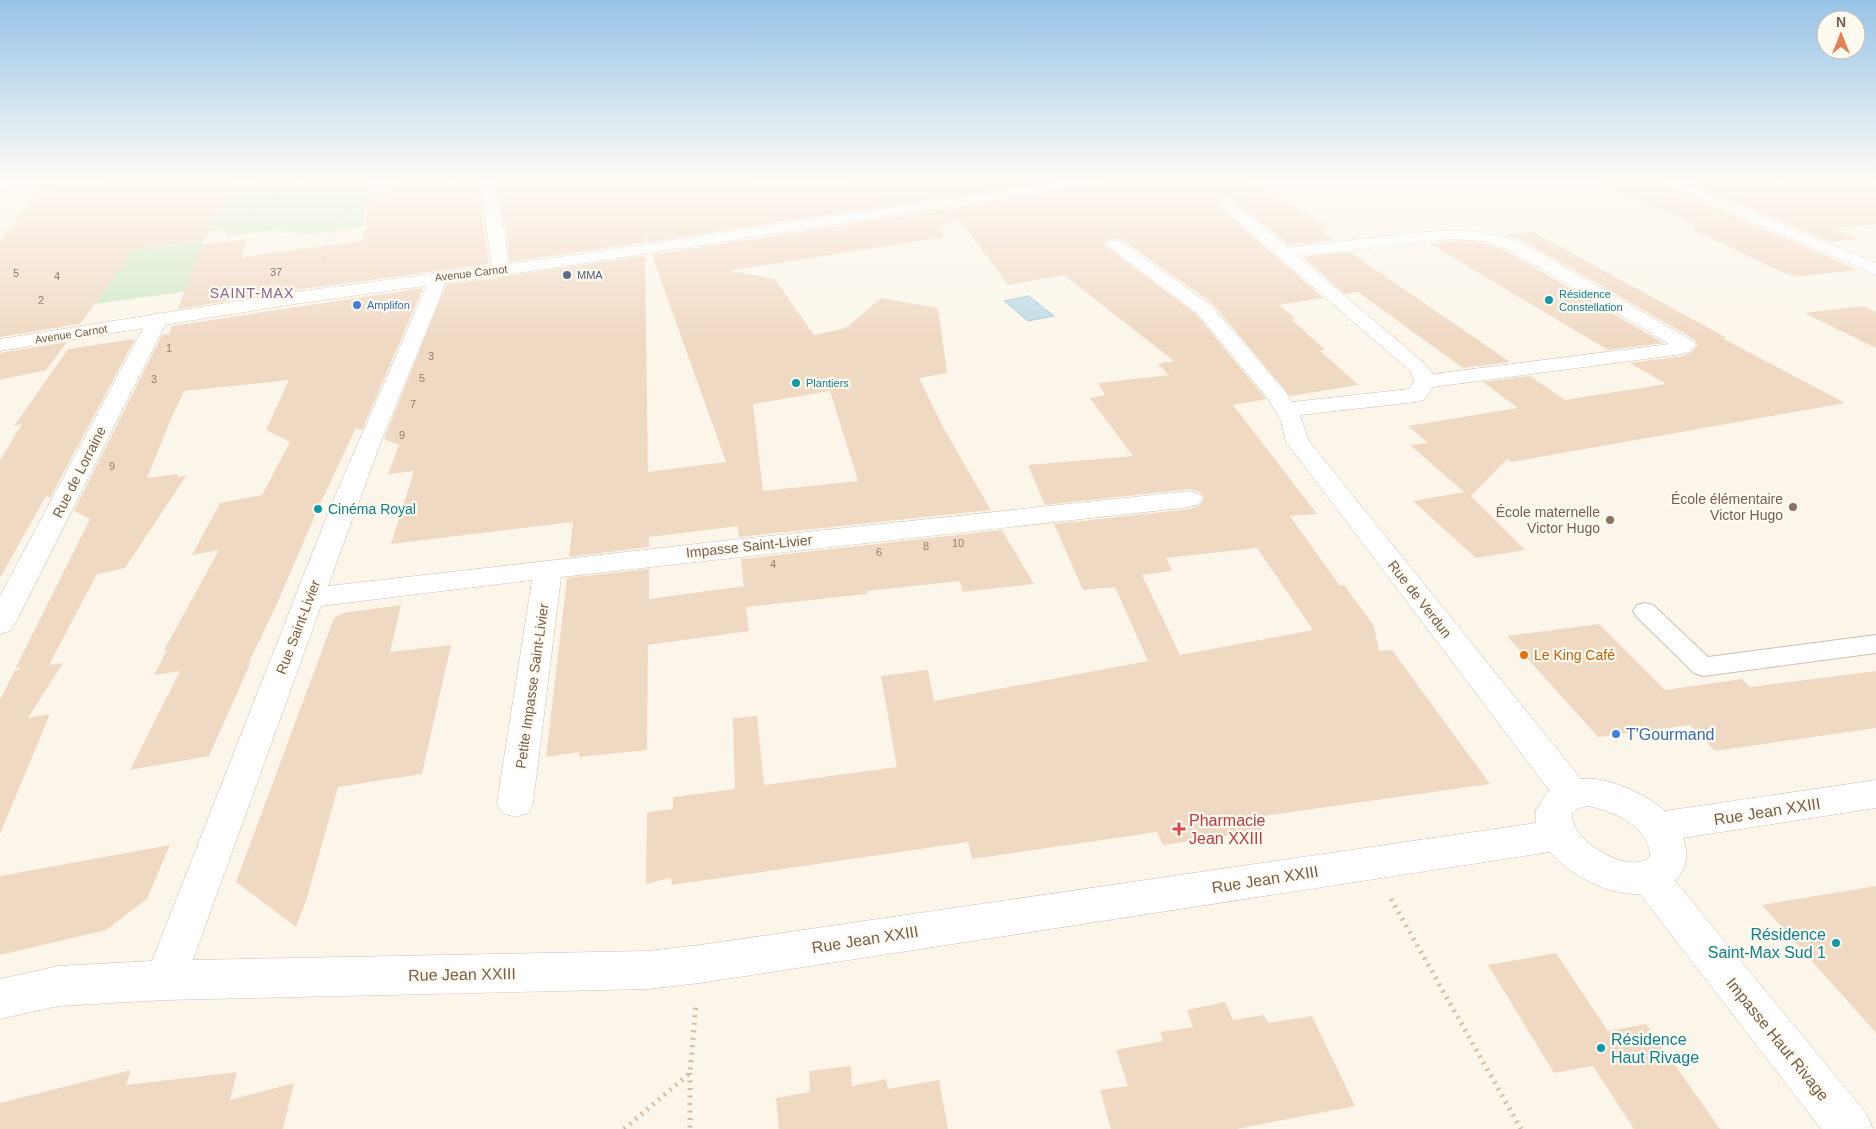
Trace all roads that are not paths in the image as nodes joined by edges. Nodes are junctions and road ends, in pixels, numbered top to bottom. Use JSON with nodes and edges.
{"nodes":[{"id":1,"x":496,"y":234,"type":"edge"},
{"id":2,"x":741,"y":234,"type":"edge"},
{"id":3,"x":1260,"y":234,"type":"edge"},
{"id":4,"x":1795,"y":234,"type":"edge"},
{"id":5,"x":1114,"y":245,"type":"dead end"},
{"id":6,"x":1282,"y":253,"type":"junction"},
{"id":7,"x":500,"y":270,"type":"junction"},
{"id":8,"x":1876,"y":270,"type":"edge"},
{"id":9,"x":438,"y":278,"type":"junction"},
{"id":10,"x":158,"y":320,"type":"junction"},
{"id":11,"x":0,"y":345,"type":"edge"},
{"id":12,"x":1426,"y":381,"type":"junction"},
{"id":13,"x":1282,"y":403,"type":"junction"},
{"id":14,"x":1190,"y":499,"type":"dead end"},
{"id":15,"x":548,"y":569,"type":"junction"},
{"id":16,"x":309,"y":598,"type":"junction"},
{"id":17,"x":1645,"y":611,"type":"dead end"},
{"id":18,"x":0,"y":624,"type":"edge"},
{"id":19,"x":1876,"y":644,"type":"edge"},
{"id":20,"x":1572,"y":794,"type":"junction"},
{"id":21,"x":1876,"y":794,"type":"edge"},
{"id":22,"x":515,"y":803,"type":"dead end"},
{"id":23,"x":1657,"y":827,"type":"junction"},
{"id":24,"x":1560,"y":836,"type":"junction"},
{"id":25,"x":1650,"y":878,"type":"junction"},
{"id":26,"x":165,"y":980,"type":"junction"},
{"id":27,"x":0,"y":999,"type":"edge"},
{"id":28,"x":1850,"y":1129,"type":"edge"}],
"edges":[{"from":1,"to":7,"type":"street"},
{"from":2,"to":7,"type":"street","name":"Avenue Carnot"},
{"from":3,"to":6,"type":"street"},
{"from":4,"to":8,"type":"street"},
{"from":5,"to":13,"type":"street","name":"Rue de Verdun"},
{"from":6,"to":12,"type":"street"},
{"from":6,"to":12,"type":"street"},
{"from":7,"to":9,"type":"street","name":"Avenue Carnot"},
{"from":9,"to":10,"type":"street","name":"Avenue Carnot"},
{"from":9,"to":16,"type":"street","name":"Rue Saint-Livier"},
{"from":10,"to":11,"type":"street","name":"Avenue Carnot"},
{"from":10,"to":18,"type":"street","name":"Rue de Lorraine"},
{"from":12,"to":13,"type":"street"},
{"from":13,"to":20,"type":"street","name":"Rue de Verdun"},
{"from":14,"to":15,"type":"street","name":"Impasse Saint-Livier"},
{"from":15,"to":16,"type":"street","name":"Impasse Saint-Livier"},
{"from":15,"to":22,"type":"street","name":"Petite Impasse Saint-Livier"},
{"from":16,"to":26,"type":"street","name":"Rue Saint-Livier"},
{"from":17,"to":19,"type":"lane"},
{"from":20,"to":23,"type":"street"},
{"from":20,"to":24,"type":"street"},
{"from":21,"to":23,"type":"street","name":"Rue Jean XXIII"},
{"from":23,"to":25,"type":"street"},
{"from":24,"to":25,"type":"street"},
{"from":24,"to":26,"type":"street","name":"Rue Jean XXIII"},
{"from":25,"to":28,"type":"street","name":"Impasse Haut Rivage"},
{"from":26,"to":27,"type":"street","name":"Rue Jean XXIII"}]}
